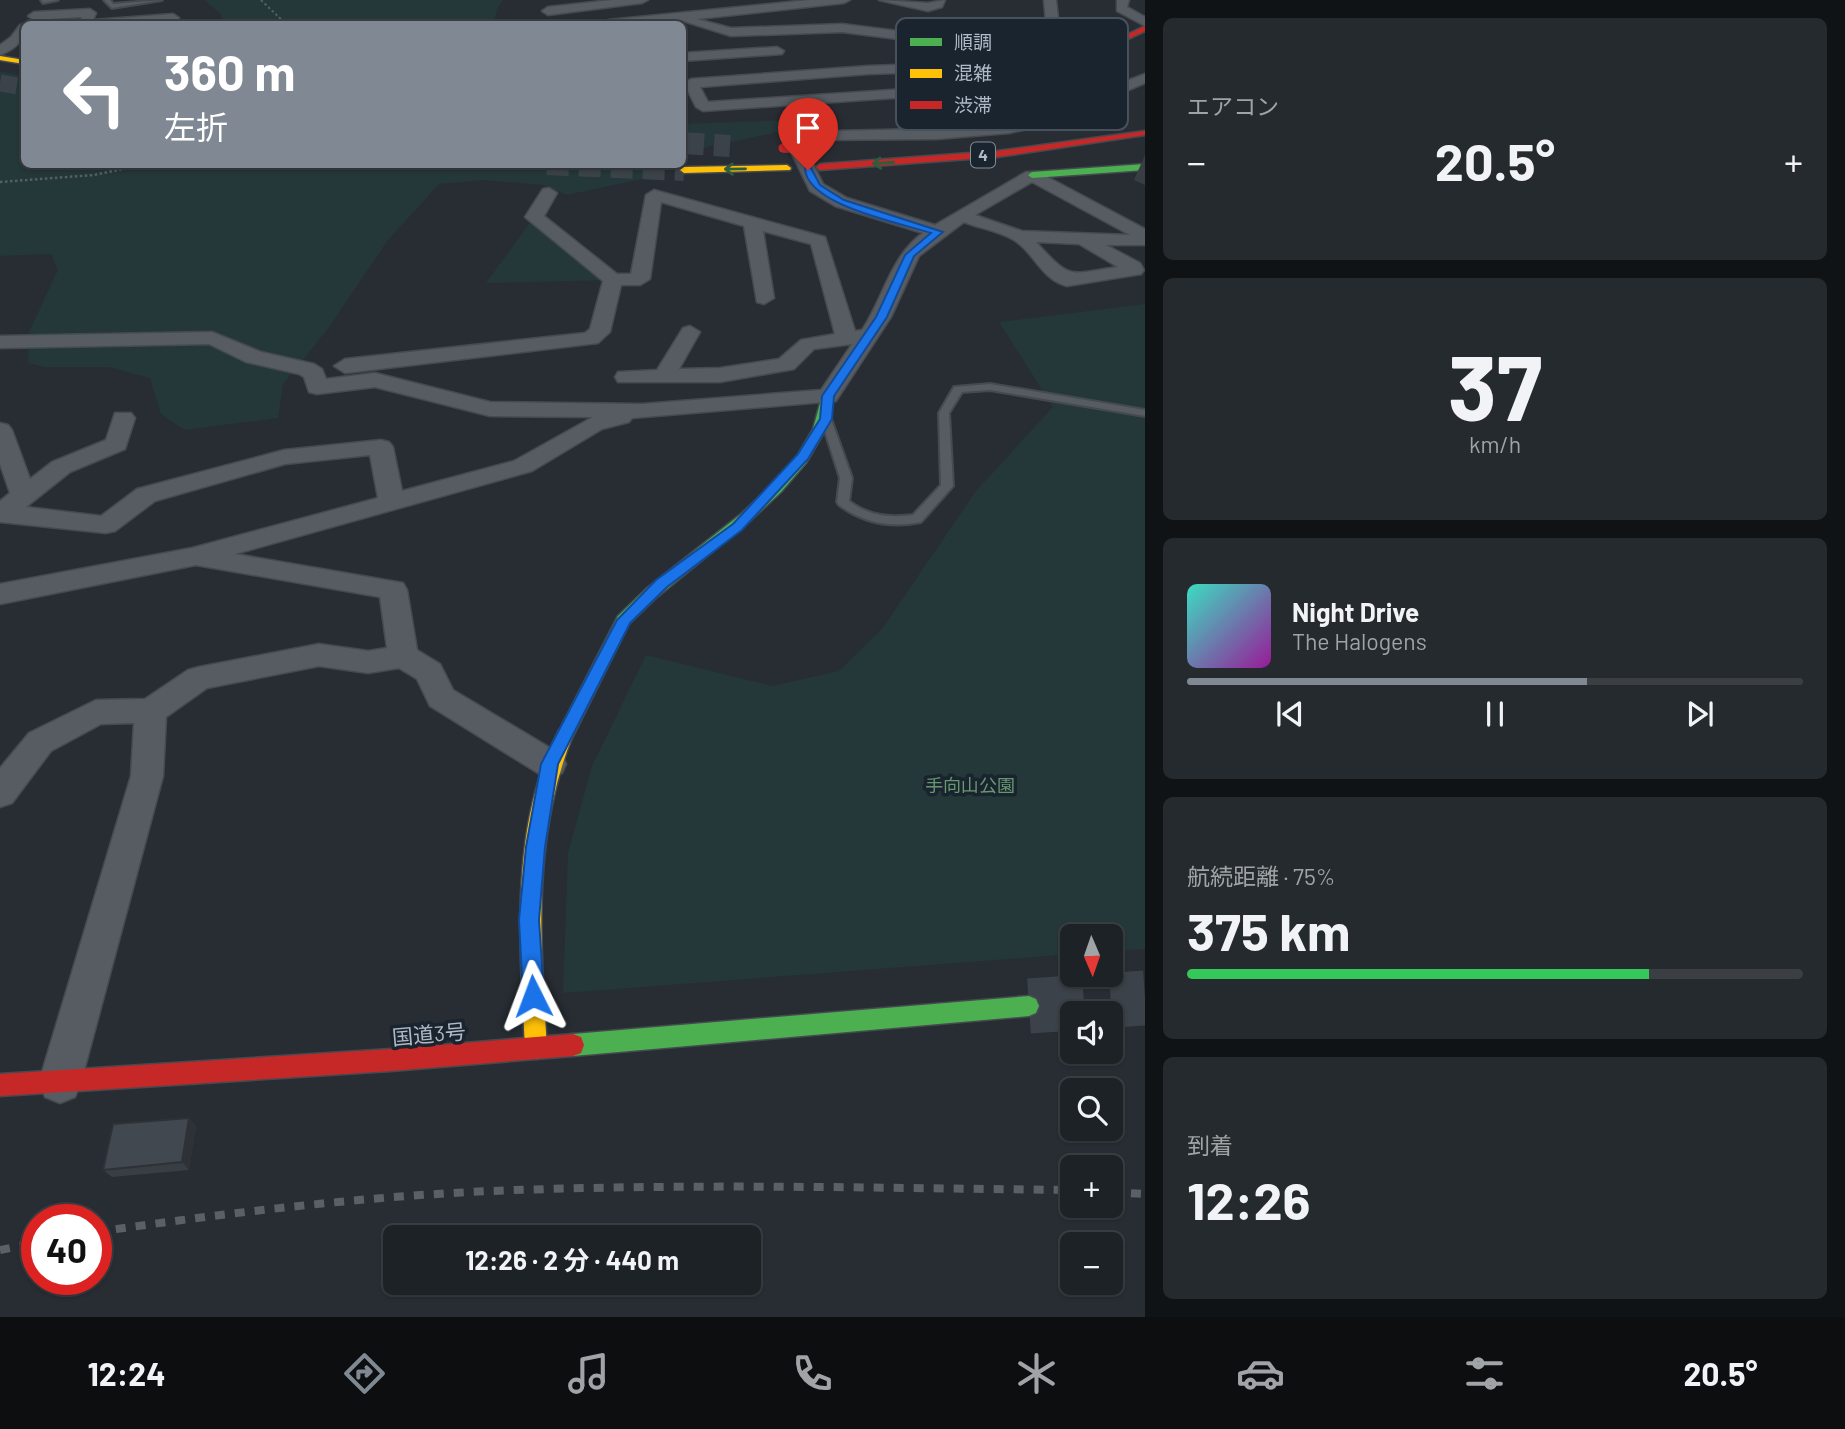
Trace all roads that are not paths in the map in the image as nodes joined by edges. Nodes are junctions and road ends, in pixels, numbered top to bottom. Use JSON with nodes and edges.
{"nodes":[{"id":1,"x":107,"y":0,"type":"edge"},
{"id":2,"x":159,"y":0,"type":"edge"},
{"id":3,"x":642,"y":0,"type":"edge"},
{"id":4,"x":844,"y":0,"type":"edge"},
{"id":5,"x":885,"y":0,"type":"edge"},
{"id":6,"x":939,"y":0,"type":"edge"},
{"id":7,"x":1049,"y":0,"type":"edge"},
{"id":8,"x":1123,"y":0,"type":"edge"},
{"id":9,"x":47,"y":1,"type":"edge"},
{"id":10,"x":546,"y":6,"type":"edge"},
{"id":11,"x":1053,"y":18,"type":"edge"},
{"id":12,"x":685,"y":19,"type":"junction"},
{"id":13,"x":31,"y":21,"type":"edge"},
{"id":14,"x":41,"y":21,"type":"edge"},
{"id":15,"x":86,"y":21,"type":"edge"},
{"id":16,"x":129,"y":21,"type":"edge"},
{"id":17,"x":172,"y":21,"type":"edge"},
{"id":18,"x":654,"y":21,"type":"edge"},
{"id":19,"x":1145,"y":22,"type":"edge"},
{"id":20,"x":1145,"y":28,"type":"edge"},
{"id":21,"x":21,"y":33,"type":"edge"},
{"id":22,"x":896,"y":35,"type":"edge"},
{"id":23,"x":1128,"y":36,"type":"edge"},
{"id":24,"x":896,"y":43,"type":"edge"},
{"id":25,"x":862,"y":45,"type":"dead end"},
{"id":26,"x":793,"y":50,"type":"dead end"},
{"id":27,"x":0,"y":51,"type":"edge"},
{"id":28,"x":686,"y":57,"type":"edge"},
{"id":29,"x":0,"y":58,"type":"edge"},
{"id":30,"x":21,"y":62,"type":"edge"},
{"id":31,"x":896,"y":69,"type":"edge"},
{"id":32,"x":1145,"y":78,"type":"edge"},
{"id":33,"x":1128,"y":85,"type":"edge"},
{"id":34,"x":896,"y":94,"type":"edge"},
{"id":35,"x":987,"y":130,"type":"edge"},
{"id":36,"x":1103,"y":130,"type":"edge"},
{"id":37,"x":1145,"y":133,"type":"edge"},
{"id":38,"x":777,"y":147,"type":"dead end"},
{"id":39,"x":1041,"y":156,"type":"dead end"},
{"id":40,"x":961,"y":157,"type":"junction"},
{"id":41,"x":1145,"y":167,"type":"edge"},
{"id":42,"x":684,"y":170,"type":"dead end"},
{"id":43,"x":1032,"y":175,"type":"junction"},
{"id":44,"x":549,"y":193,"type":"dead end"},
{"id":45,"x":962,"y":216,"type":"junction"},
{"id":46,"x":751,"y":221,"type":"junction"},
{"id":47,"x":938,"y":232,"type":"junction"},
{"id":48,"x":1020,"y":236,"type":"junction"},
{"id":49,"x":1081,"y":239,"type":"junction"},
{"id":50,"x":1142,"y":241,"type":"edge"},
{"id":51,"x":613,"y":280,"type":"junction"},
{"id":52,"x":764,"y":298,"type":"dead end"},
{"id":53,"x":690,"y":332,"type":"dead end"},
{"id":54,"x":869,"y":336,"type":"junction"},
{"id":55,"x":847,"y":339,"type":"junction"},
{"id":56,"x":0,"y":342,"type":"edge"},
{"id":57,"x":314,"y":374,"type":"junction"},
{"id":58,"x":664,"y":376,"type":"junction"},
{"id":59,"x":626,"y":377,"type":"dead end"},
{"id":60,"x":828,"y":396,"type":"junction"},
{"id":61,"x":642,"y":411,"type":"junction"},
{"id":62,"x":1145,"y":413,"type":"edge"},
{"id":63,"x":123,"y":418,"type":"dead end"},
{"id":64,"x":826,"y":419,"type":"junction"},
{"id":65,"x":0,"y":430,"type":"edge"},
{"id":66,"x":24,"y":496,"type":"junction"},
{"id":67,"x":391,"y":502,"type":"junction"},
{"id":68,"x":1,"y":513,"type":"edge"},
{"id":69,"x":192,"y":556,"type":"junction"},
{"id":70,"x":0,"y":594,"type":"edge"},
{"id":71,"x":403,"y":656,"type":"junction"},
{"id":72,"x":151,"y":710,"type":"junction"},
{"id":73,"x":550,"y":764,"type":"junction"},
{"id":74,"x":0,"y":793,"type":"edge"},
{"id":75,"x":1029,"y":1006,"type":"tunnel mouth"},
{"id":76,"x":536,"y":1048,"type":"junction"},
{"id":77,"x":60,"y":1082,"type":"junction"},
{"id":78,"x":0,"y":1085,"type":"edge"}],
"edges":[{"from":1,"to":2,"type":"lane"},
{"from":3,"to":10,"type":"street"},
{"from":4,"to":12,"type":"street"},
{"from":5,"to":6,"type":"street"},
{"from":7,"to":11,"type":"street"},
{"from":8,"to":19,"type":"street"},
{"from":9,"to":13,"type":"street"},
{"from":12,"to":18,"type":"street"},
{"from":12,"to":22,"type":"street"},
{"from":14,"to":15,"type":"street"},
{"from":16,"to":17,"type":"street"},
{"from":20,"to":23,"type":"main road"},
{"from":21,"to":27,"type":"street"},
{"from":24,"to":25,"type":"street"},
{"from":26,"to":28,"type":"street"},
{"from":29,"to":30,"type":"main road"},
{"from":31,"to":34,"type":"street"},
{"from":32,"to":33,"type":"street"},
{"from":35,"to":47,"type":"street"},
{"from":36,"to":38,"type":"main road","number":"4","bridge":true},
{"from":37,"to":40,"type":"main road","number":"4"},
{"from":39,"to":40,"type":"main road"},
{"from":40,"to":42,"type":"main road","number":"4","one_way":true},
{"from":41,"to":43,"type":"main road"},
{"from":43,"to":45,"type":"street"},
{"from":43,"to":50,"type":"street"},
{"from":44,"to":51,"type":"street"},
{"from":45,"to":47,"type":"street"},
{"from":45,"to":48,"type":"street"},
{"from":46,"to":51,"type":"street"},
{"from":46,"to":52,"type":"street"},
{"from":46,"to":55,"type":"street"},
{"from":47,"to":54,"type":"street"},
{"from":48,"to":49,"type":"street"},
{"from":48,"to":49,"type":"street"},
{"from":49,"to":50,"type":"street"},
{"from":51,"to":57,"type":"street"},
{"from":53,"to":58,"type":"street"},
{"from":54,"to":55,"type":"street"},
{"from":54,"to":60,"type":"street"},
{"from":55,"to":58,"type":"street"},
{"from":56,"to":57,"type":"street"},
{"from":57,"to":61,"type":"street"},
{"from":58,"to":59,"type":"street"},
{"from":60,"to":61,"type":"street"},
{"from":60,"to":64,"type":"main road"},
{"from":61,"to":67,"type":"street"},
{"from":62,"to":64,"type":"lane"},
{"from":63,"to":66,"type":"street"},
{"from":64,"to":73,"type":"main road"},
{"from":65,"to":66,"type":"street"},
{"from":66,"to":68,"type":"street"},
{"from":67,"to":68,"type":"street"},
{"from":67,"to":69,"type":"street"},
{"from":69,"to":70,"type":"street"},
{"from":69,"to":71,"type":"street"},
{"from":71,"to":72,"type":"street"},
{"from":71,"to":73,"type":"street"},
{"from":72,"to":74,"type":"street"},
{"from":72,"to":77,"type":"street"},
{"from":73,"to":76,"type":"main road"},
{"from":75,"to":76,"type":"main road","name":"国道3号"},
{"from":76,"to":77,"type":"main road","name":"国道3号"},
{"from":77,"to":78,"type":"main road","name":"国道3号"}]}
